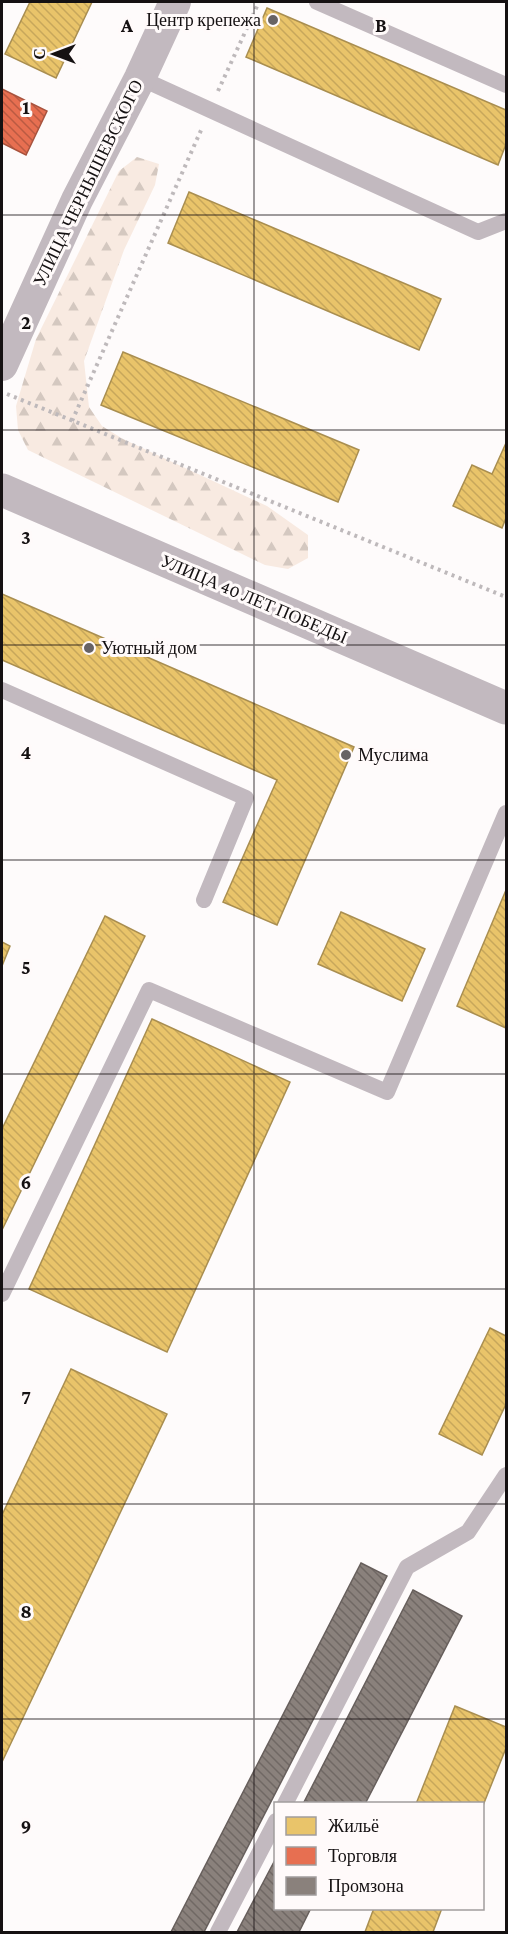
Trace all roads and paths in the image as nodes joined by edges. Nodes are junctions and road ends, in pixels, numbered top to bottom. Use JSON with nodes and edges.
{"nodes":[{"id":1,"x":175,"y":2,"type":"edge"},
{"id":2,"x":259,"y":2,"type":"edge"},
{"id":3,"x":317,"y":2,"type":"edge"},
{"id":4,"x":140,"y":78,"type":"junction"},
{"id":5,"x":507,"y":85,"type":"edge"},
{"id":6,"x":210,"y":110,"type":"junction"},
{"id":7,"x":507,"y":221,"type":"edge"},
{"id":8,"x":2,"y":365,"type":"edge"},
{"id":9,"x":2,"y":392,"type":"edge"},
{"id":10,"x":72,"y":421,"type":"junction"},
{"id":11,"x":2,"y":490,"type":"edge"},
{"id":12,"x":507,"y":597,"type":"edge"},
{"id":13,"x":2,"y":690,"type":"edge"},
{"id":14,"x":507,"y":708,"type":"edge"},
{"id":15,"x":507,"y":813,"type":"edge"},
{"id":16,"x":204,"y":900,"type":"dead end"},
{"id":17,"x":2,"y":1294,"type":"edge"},
{"id":18,"x":507,"y":1475,"type":"edge"},
{"id":19,"x":286,"y":1802,"type":"edge"},
{"id":20,"x":274,"y":1825,"type":"edge"},
{"id":21,"x":218,"y":1932,"type":"edge"}],
"edges":[{"from":1,"to":4,"type":"street","name":"УЛИЦА ЧЕРНЫШЕВСКОГО"},
{"from":2,"to":6,"type":"path"},
{"from":3,"to":5,"type":"lane"},
{"from":4,"to":6,"type":"lane"},
{"from":4,"to":8,"type":"street","name":"УЛИЦА ЧЕРНЫШЕВСКОГО"},
{"from":6,"to":7,"type":"lane"},
{"from":6,"to":10,"type":"path"},
{"from":9,"to":10,"type":"path"},
{"from":10,"to":12,"type":"path"},
{"from":11,"to":14,"type":"street","name":"УЛИЦА 40 ЛЕТ ПОБЕДЫ"},
{"from":13,"to":16,"type":"lane"},
{"from":15,"to":17,"type":"lane"},
{"from":18,"to":19,"type":"lane"},
{"from":20,"to":21,"type":"lane"}]}
